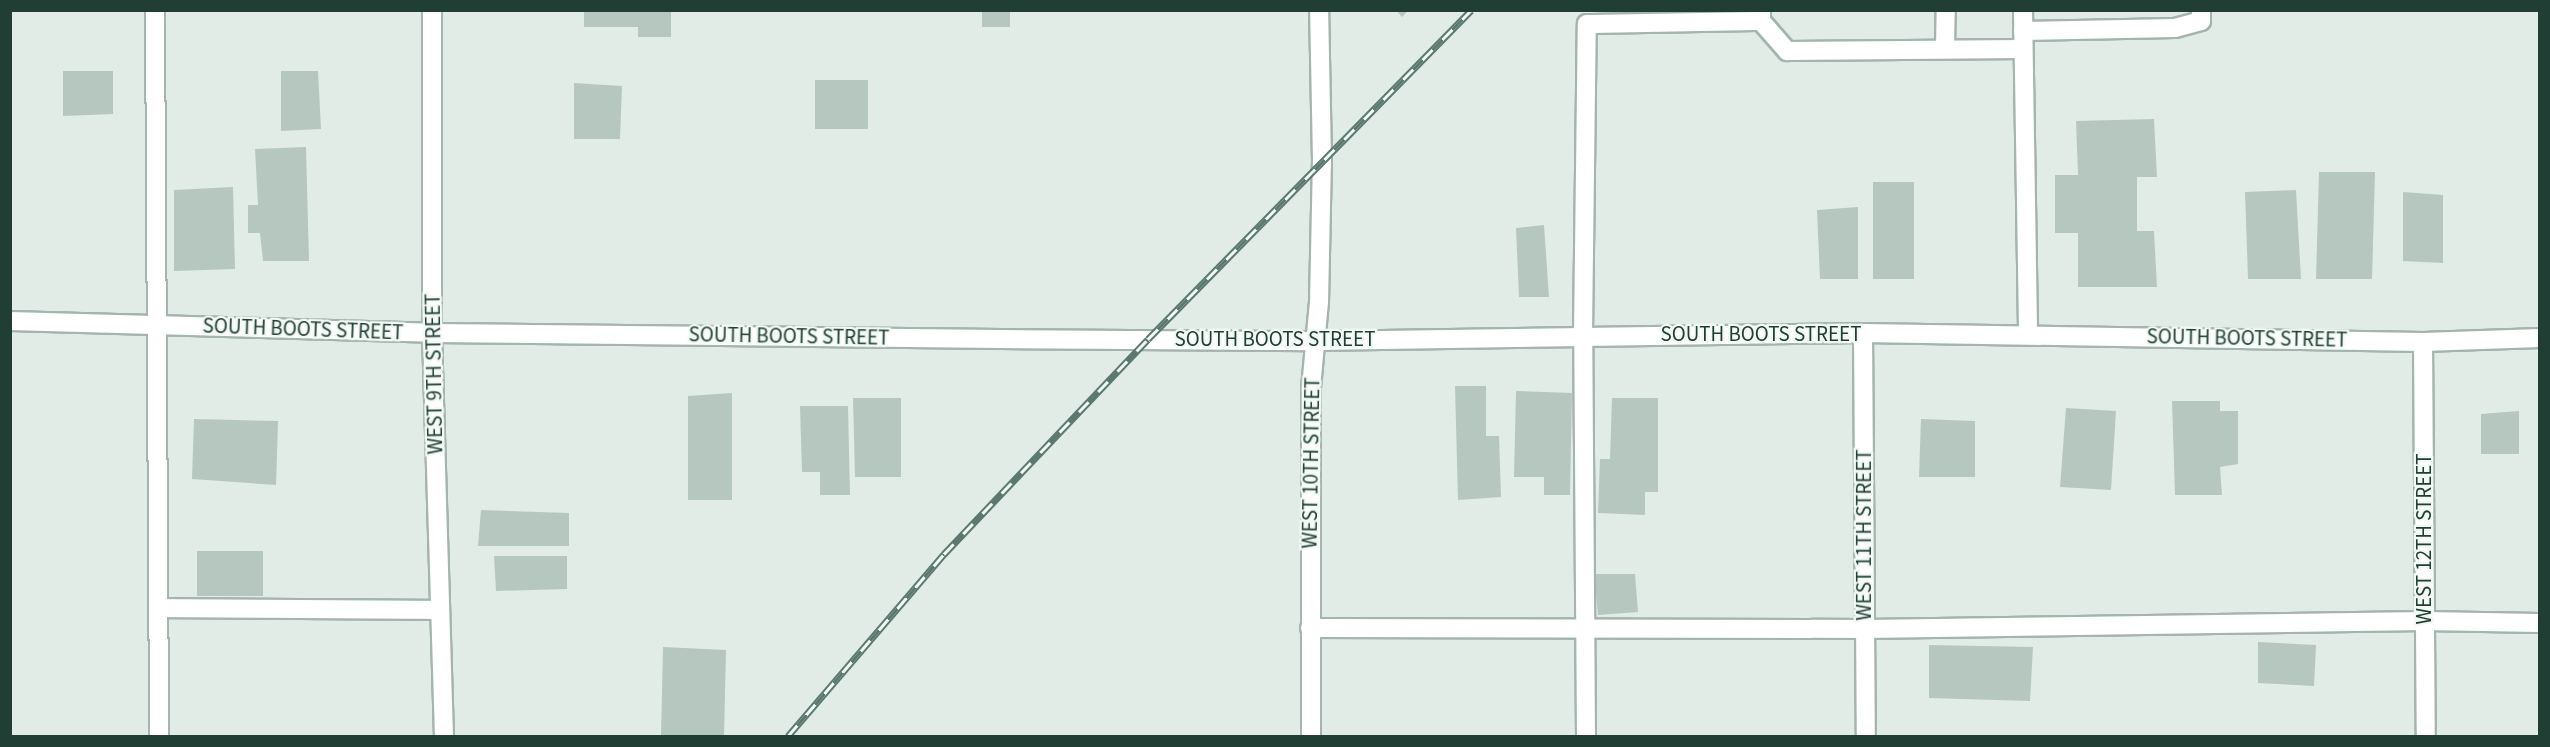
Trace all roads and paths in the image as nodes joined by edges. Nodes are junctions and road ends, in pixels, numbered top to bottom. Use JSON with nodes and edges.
{"nodes":[{"id":1,"x":155,"y":10,"type":"edge"},
{"id":2,"x":432,"y":10,"type":"edge"},
{"id":3,"x":1319,"y":10,"type":"edge"},
{"id":4,"x":1946,"y":10,"type":"edge"},
{"id":5,"x":2023,"y":10,"type":"edge"},
{"id":6,"x":2201,"y":10,"type":"edge"},
{"id":7,"x":1761,"y":16,"type":"edge"},
{"id":8,"x":2023,"y":40,"type":"junction"},
{"id":9,"x":1945,"y":49,"type":"junction"},
{"id":10,"x":10,"y":321,"type":"edge"},
{"id":11,"x":156,"y":325,"type":"junction"},
{"id":12,"x":432,"y":333,"type":"junction"},
{"id":13,"x":1863,"y":333,"type":"junction"},
{"id":14,"x":2028,"y":333,"type":"junction"},
{"id":15,"x":1583,"y":334,"type":"junction"},
{"id":16,"x":2540,"y":338,"type":"edge"},
{"id":17,"x":1316,"y":341,"type":"junction"},
{"id":18,"x":2423,"y":342,"type":"junction"},
{"id":19,"x":158,"y":608,"type":"junction"},
{"id":20,"x":440,"y":610,"type":"junction"},
{"id":21,"x":2425,"y":621,"type":"junction"},
{"id":22,"x":2540,"y":623,"type":"edge"},
{"id":23,"x":1586,"y":626,"type":"junction"},
{"id":24,"x":1310,"y":628,"type":"junction"},
{"id":25,"x":1865,"y":629,"type":"junction"},
{"id":26,"x":159,"y":736,"type":"edge"},
{"id":27,"x":444,"y":736,"type":"edge"},
{"id":28,"x":1311,"y":736,"type":"edge"},
{"id":29,"x":1586,"y":736,"type":"edge"},
{"id":30,"x":1866,"y":736,"type":"edge"},
{"id":31,"x":2426,"y":736,"type":"edge"}],
"edges":[{"from":1,"to":11,"type":"street"},
{"from":2,"to":12,"type":"street","name":"WEST 9TH STREET"},
{"from":3,"to":17,"type":"street","name":"WEST 10TH STREET"},
{"from":4,"to":9,"type":"street"},
{"from":5,"to":8,"type":"street"},
{"from":6,"to":8,"type":"street"},
{"from":7,"to":9,"type":"street"},
{"from":7,"to":15,"type":"street"},
{"from":8,"to":9,"type":"street"},
{"from":8,"to":14,"type":"street"},
{"from":10,"to":11,"type":"street","name":"SOUTH BOOTS STREET"},
{"from":11,"to":12,"type":"street","name":"SOUTH BOOTS STREET"},
{"from":11,"to":19,"type":"street"},
{"from":12,"to":17,"type":"street","name":"SOUTH BOOTS STREET"},
{"from":12,"to":20,"type":"street","name":"WEST 9TH STREET"},
{"from":13,"to":14,"type":"street","name":"SOUTH BOOTS STREET"},
{"from":13,"to":15,"type":"street","name":"SOUTH BOOTS STREET"},
{"from":13,"to":25,"type":"street","name":"WEST 11TH STREET"},
{"from":14,"to":18,"type":"street","name":"SOUTH BOOTS STREET"},
{"from":15,"to":17,"type":"street","name":"SOUTH BOOTS STREET"},
{"from":15,"to":23,"type":"street"},
{"from":16,"to":18,"type":"street","name":"SOUTH BOOTS STREET"},
{"from":17,"to":24,"type":"street","name":"WEST 10TH STREET"},
{"from":18,"to":21,"type":"street","name":"WEST 12TH STREET"},
{"from":19,"to":20,"type":"street"},
{"from":19,"to":26,"type":"street"},
{"from":20,"to":27,"type":"street","name":"WEST 9TH STREET"},
{"from":21,"to":22,"type":"street"},
{"from":21,"to":25,"type":"street"},
{"from":21,"to":31,"type":"street","name":"WEST 12TH STREET"},
{"from":23,"to":24,"type":"street"},
{"from":23,"to":25,"type":"street"},
{"from":23,"to":29,"type":"street"},
{"from":24,"to":28,"type":"street","name":"WEST 10TH STREET"},
{"from":25,"to":30,"type":"street","name":"WEST 11TH STREET"}]}
